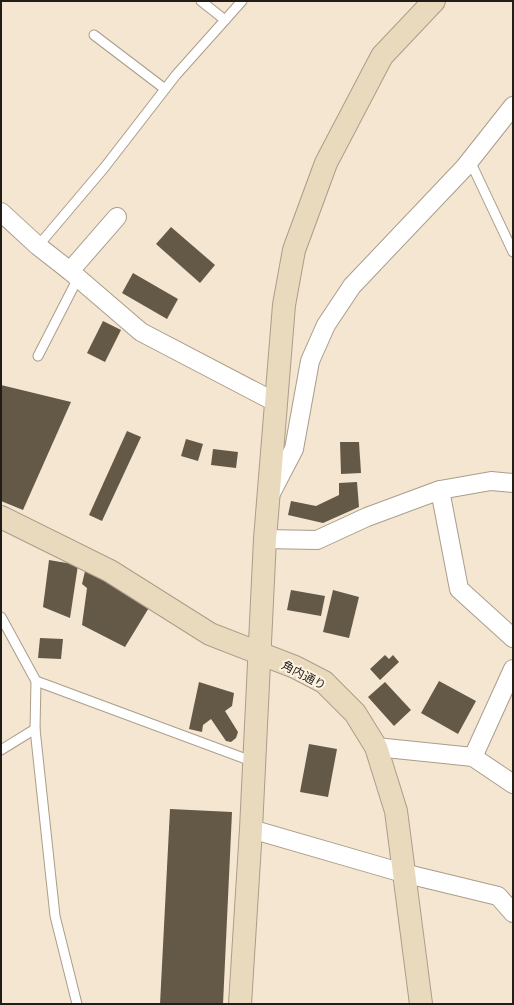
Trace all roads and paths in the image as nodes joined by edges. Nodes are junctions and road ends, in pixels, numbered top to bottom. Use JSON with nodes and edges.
{"nodes":[{"id":1,"x":201,"y":1,"type":"edge"},
{"id":2,"x":242,"y":1,"type":"edge"},
{"id":3,"x":434,"y":1,"type":"edge"},
{"id":4,"x":225,"y":20,"type":"junction"},
{"id":5,"x":94,"y":35,"type":"dead end"},
{"id":6,"x":165,"y":89,"type":"junction"},
{"id":7,"x":513,"y":106,"type":"edge"},
{"id":8,"x":470,"y":161,"type":"junction"},
{"id":9,"x":1,"y":212,"type":"edge"},
{"id":10,"x":117,"y":217,"type":"dead end"},
{"id":11,"x":38,"y":246,"type":"junction"},
{"id":12,"x":513,"y":252,"type":"edge"},
{"id":13,"x":74,"y":274,"type":"junction"},
{"id":14,"x":38,"y":356,"type":"dead end"},
{"id":15,"x":277,"y":403,"type":"junction"},
{"id":16,"x":513,"y":483,"type":"edge"},
{"id":17,"x":440,"y":490,"type":"junction"},
{"id":18,"x":268,"y":499,"type":"junction"},
{"id":19,"x":1,"y":517,"type":"edge"},
{"id":20,"x":265,"y":539,"type":"junction"},
{"id":21,"x":1,"y":617,"type":"edge"},
{"id":22,"x":513,"y":638,"type":"edge"},
{"id":23,"x":260,"y":654,"type":"junction"},
{"id":24,"x":513,"y":669,"type":"edge"},
{"id":25,"x":36,"y":681,"type":"junction"},
{"id":26,"x":35,"y":729,"type":"junction"},
{"id":27,"x":376,"y":748,"type":"junction"},
{"id":28,"x":1,"y":750,"type":"edge"},
{"id":29,"x":473,"y":757,"type":"junction"},
{"id":30,"x":254,"y":762,"type":"junction"},
{"id":31,"x":513,"y":784,"type":"edge"},
{"id":32,"x":251,"y":829,"type":"junction"},
{"id":33,"x":403,"y":872,"type":"junction"},
{"id":34,"x":513,"y":913,"type":"edge"},
{"id":35,"x":77,"y":1004,"type":"edge"},
{"id":36,"x":240,"y":1004,"type":"edge"},
{"id":37,"x":421,"y":1004,"type":"edge"}],
"edges":[{"from":1,"to":4,"type":"lane"},
{"from":2,"to":4,"type":"lane"},
{"from":3,"to":15,"type":"street"},
{"from":4,"to":6,"type":"lane"},
{"from":5,"to":6,"type":"lane"},
{"from":6,"to":11,"type":"lane"},
{"from":7,"to":8,"type":"street"},
{"from":8,"to":12,"type":"lane"},
{"from":8,"to":18,"type":"street"},
{"from":9,"to":11,"type":"street"},
{"from":10,"to":13,"type":"street"},
{"from":11,"to":13,"type":"street"},
{"from":13,"to":14,"type":"lane"},
{"from":13,"to":15,"type":"street"},
{"from":15,"to":18,"type":"street"},
{"from":16,"to":17,"type":"street"},
{"from":17,"to":20,"type":"street"},
{"from":17,"to":22,"type":"street"},
{"from":18,"to":20,"type":"street"},
{"from":19,"to":23,"type":"street","name":"角内通り"},
{"from":20,"to":23,"type":"street"},
{"from":21,"to":25,"type":"lane"},
{"from":23,"to":27,"type":"street","name":"角内通り"},
{"from":23,"to":30,"type":"street"},
{"from":24,"to":29,"type":"street"},
{"from":25,"to":26,"type":"lane"},
{"from":25,"to":30,"type":"lane"},
{"from":26,"to":28,"type":"lane"},
{"from":26,"to":35,"type":"lane"},
{"from":27,"to":29,"type":"street"},
{"from":27,"to":33,"type":"street","name":"角内通り"},
{"from":29,"to":31,"type":"street"},
{"from":30,"to":32,"type":"street"},
{"from":32,"to":33,"type":"street"},
{"from":32,"to":36,"type":"street"},
{"from":33,"to":34,"type":"street"},
{"from":33,"to":37,"type":"street","name":"角内通り"}]}
